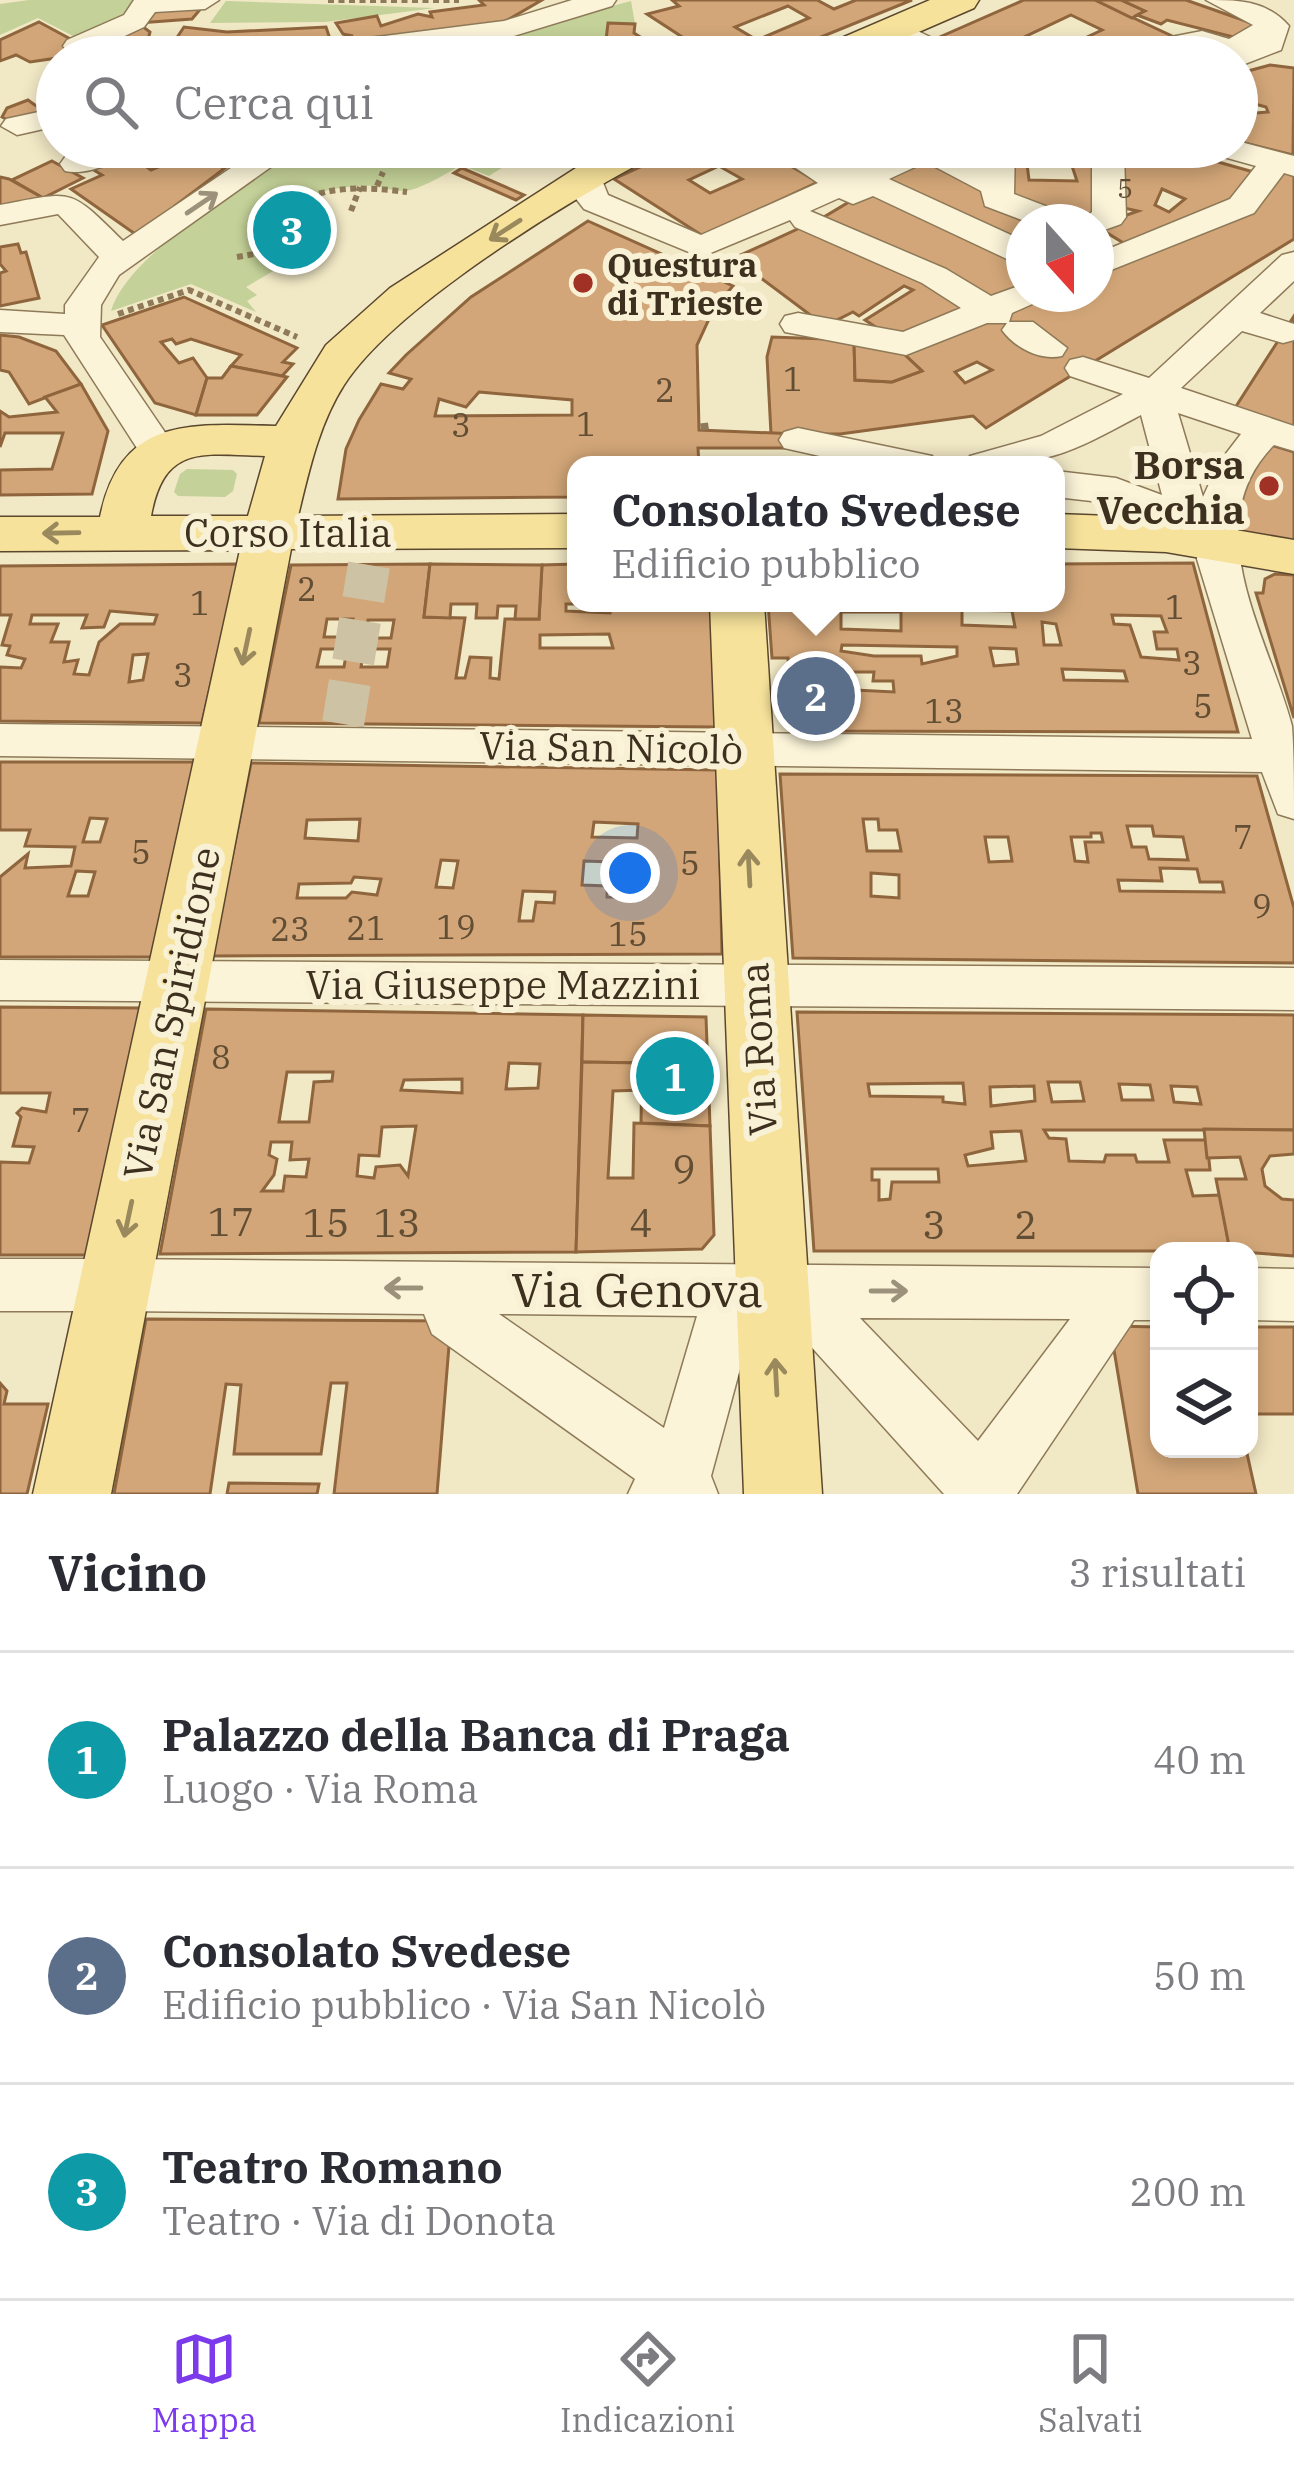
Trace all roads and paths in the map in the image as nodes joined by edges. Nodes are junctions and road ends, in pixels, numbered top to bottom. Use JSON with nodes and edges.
{"nodes":[{"id":1,"x":205,"y":0,"type":"edge"},
{"id":2,"x":328,"y":0,"type":"edge"},
{"id":3,"x":459,"y":0,"type":"edge"},
{"id":4,"x":554,"y":0,"type":"edge"},
{"id":5,"x":602,"y":0,"type":"edge"},
{"id":6,"x":961,"y":0,"type":"edge"},
{"id":7,"x":1220,"y":0,"type":"edge"},
{"id":8,"x":893,"y":28,"type":"junction"},
{"id":9,"x":507,"y":29,"type":"junction"},
{"id":10,"x":100,"y":36,"type":"edge"},
{"id":11,"x":437,"y":36,"type":"edge"},
{"id":12,"x":493,"y":36,"type":"edge"},
{"id":13,"x":876,"y":36,"type":"edge"},
{"id":14,"x":908,"y":36,"type":"edge"},
{"id":15,"x":1254,"y":36,"type":"edge"},
{"id":16,"x":1285,"y":164,"type":"edge"},
{"id":17,"x":252,"y":168,"type":"edge"},
{"id":18,"x":601,"y":168,"type":"edge"},
{"id":19,"x":827,"y":168,"type":"edge"},
{"id":20,"x":871,"y":168,"type":"edge"},
{"id":21,"x":958,"y":168,"type":"edge"},
{"id":22,"x":1000,"y":168,"type":"edge"},
{"id":23,"x":1108,"y":168,"type":"edge"},
{"id":24,"x":383,"y":172,"type":"dead end"},
{"id":25,"x":586,"y":176,"type":"junction"},
{"id":26,"x":847,"y":177,"type":"junction"},
{"id":27,"x":376,"y":186,"type":"junction"},
{"id":28,"x":361,"y":187,"type":"junction"},
{"id":29,"x":1000,"y":188,"type":"junction"},
{"id":30,"x":407,"y":192,"type":"dead end"},
{"id":31,"x":298,"y":202,"type":"junction"},
{"id":32,"x":1010,"y":204,"type":"edge"},
{"id":33,"x":1109,"y":204,"type":"edge"},
{"id":34,"x":15,"y":211,"type":"edge"},
{"id":35,"x":351,"y":212,"type":"dead end"},
{"id":36,"x":326,"y":217,"type":"dead end"},
{"id":37,"x":311,"y":232,"type":"dead end"},
{"id":38,"x":267,"y":233,"type":"junction"},
{"id":39,"x":1006,"y":246,"type":"edge"},
{"id":40,"x":1114,"y":249,"type":"edge"},
{"id":41,"x":271,"y":251,"type":"junction"},
{"id":42,"x":237,"y":257,"type":"dead end"},
{"id":43,"x":120,"y":258,"type":"junction"},
{"id":44,"x":287,"y":262,"type":"dead end"},
{"id":45,"x":1294,"y":262,"type":"edge"},
{"id":46,"x":773,"y":293,"type":"dead end"},
{"id":47,"x":1235,"y":317,"type":"junction"},
{"id":48,"x":1016,"y":319,"type":"edge"},
{"id":49,"x":0,"y":321,"type":"edge"},
{"id":50,"x":89,"y":323,"type":"junction"},
{"id":51,"x":1283,"y":332,"type":"dead end"},
{"id":52,"x":297,"y":337,"type":"dead end"},
{"id":53,"x":1083,"y":368,"type":"dead end"},
{"id":54,"x":1154,"y":393,"type":"junction"},
{"id":55,"x":1281,"y":435,"type":"edge"},
{"id":56,"x":798,"y":440,"type":"dead end"},
{"id":57,"x":294,"y":441,"type":"junction"},
{"id":58,"x":158,"y":450,"type":"junction"},
{"id":59,"x":875,"y":456,"type":"edge"},
{"id":60,"x":1016,"y":456,"type":"edge"},
{"id":61,"x":1065,"y":485,"type":"edge"},
{"id":62,"x":567,"y":531,"type":"edge"},
{"id":63,"x":1065,"y":531,"type":"edge"},
{"id":64,"x":122,"y":532,"type":"junction"},
{"id":65,"x":269,"y":532,"type":"junction"},
{"id":66,"x":0,"y":534,"type":"edge"},
{"id":67,"x":1218,"y":537,"type":"junction"},
{"id":68,"x":1294,"y":557,"type":"edge"},
{"id":69,"x":737,"y":612,"type":"edge"},
{"id":70,"x":0,"y":740,"type":"edge"},
{"id":71,"x":226,"y":743,"type":"junction"},
{"id":72,"x":744,"y":749,"type":"junction"},
{"id":73,"x":1286,"y":756,"type":"edge"},
{"id":74,"x":1294,"y":802,"type":"edge"},
{"id":75,"x":0,"y":980,"type":"edge"},
{"id":76,"x":178,"y":981,"type":"junction"},
{"id":77,"x":755,"y":985,"type":"junction"},
{"id":78,"x":1294,"y":988,"type":"edge"},
{"id":79,"x":0,"y":1285,"type":"edge"},
{"id":80,"x":103,"y":1285,"type":"junction"},
{"id":81,"x":1258,"y":1294,"type":"edge"},
{"id":82,"x":1294,"y":1295,"type":"edge"},
{"id":83,"x":1133,"y":1304,"type":"edge"},
{"id":84,"x":771,"y":1307,"type":"junction"},
{"id":85,"x":452,"y":1315,"type":"dead end"},
{"id":86,"x":676,"y":1488,"type":"edge"},
{"id":87,"x":980,"y":1492,"type":"edge"},
{"id":88,"x":71,"y":1494,"type":"edge"},
{"id":89,"x":783,"y":1494,"type":"edge"}],
"edges":[{"from":1,"to":10,"type":"street"},
{"from":2,"to":3,"type":"path"},
{"from":4,"to":9,"type":"street"},
{"from":5,"to":9,"type":"street"},
{"from":6,"to":8,"type":"main road"},
{"from":7,"to":15,"type":"street"},
{"from":8,"to":13,"type":"main road"},
{"from":8,"to":14,"type":"street"},
{"from":9,"to":11,"type":"street"},
{"from":9,"to":12,"type":"street"},
{"from":16,"to":40,"type":"street"},
{"from":43,"to":17,"type":"street","one_way":true},
{"from":18,"to":25,"type":"main road","name":"Via San Spiridione"},
{"from":19,"to":26,"type":"street"},
{"from":20,"to":26,"type":"street"},
{"from":21,"to":29,"type":"street"},
{"from":22,"to":29,"type":"street"},
{"from":23,"to":33,"type":"street"},
{"from":24,"to":27,"type":"path"},
{"from":25,"to":26,"type":"street"},
{"from":25,"to":57,"type":"main road","name":"Via San Spiridione","one_way":true},
{"from":26,"to":39,"type":"street"},
{"from":26,"to":48,"type":"street"},
{"from":27,"to":28,"type":"path"},
{"from":27,"to":30,"type":"path"},
{"from":28,"to":31,"type":"path"},
{"from":28,"to":35,"type":"path"},
{"from":29,"to":32,"type":"street"},
{"from":31,"to":36,"type":"path"},
{"from":31,"to":38,"type":"path"},
{"from":34,"to":43,"type":"street"},
{"from":37,"to":38,"type":"path"},
{"from":38,"to":41,"type":"path"},
{"from":41,"to":42,"type":"path"},
{"from":41,"to":44,"type":"path"},
{"from":43,"to":50,"type":"street"},
{"from":45,"to":47,"type":"street"},
{"from":46,"to":48,"type":"street"},
{"from":47,"to":51,"type":"street"},
{"from":47,"to":54,"type":"street"},
{"from":49,"to":50,"type":"street"},
{"from":50,"to":52,"type":"path"},
{"from":50,"to":58,"type":"street"},
{"from":53,"to":54,"type":"street"},
{"from":54,"to":55,"type":"street"},
{"from":54,"to":60,"type":"street"},
{"from":54,"to":67,"type":"street"},
{"from":55,"to":67,"type":"street"},
{"from":56,"to":59,"type":"street"},
{"from":57,"to":58,"type":"main road"},
{"from":57,"to":65,"type":"main road","name":"Via San Spiridione"},
{"from":58,"to":64,"type":"main road"},
{"from":61,"to":67,"type":"street"},
{"from":62,"to":65,"type":"main road","name":"Corso Italia"},
{"from":63,"to":67,"type":"main road"},
{"from":64,"to":65,"type":"main road","name":"Corso Italia"},
{"from":64,"to":66,"type":"main road","name":"Corso Italia","one_way":true},
{"from":65,"to":71,"type":"main road","name":"Via San Spiridione","one_way":true},
{"from":67,"to":68,"type":"main road"},
{"from":67,"to":73,"type":"street"},
{"from":69,"to":72,"type":"main road","name":"Via Roma"},
{"from":70,"to":71,"type":"street","name":"Via San Nicolò"},
{"from":71,"to":72,"type":"street","name":"Via San Nicolò"},
{"from":71,"to":76,"type":"main road","name":"Via San Spiridione"},
{"from":72,"to":73,"type":"street","name":"Via San Nicolò"},
{"from":77,"to":72,"type":"main road","name":"Via Roma","one_way":true},
{"from":73,"to":74,"type":"street"},
{"from":75,"to":76,"type":"street","name":"Via Giuseppe Mazzini"},
{"from":76,"to":77,"type":"street","name":"Via Giuseppe Mazzini"},
{"from":76,"to":80,"type":"main road","name":"Via San Spiridione","one_way":true},
{"from":77,"to":78,"type":"street","name":"Via Giuseppe Mazzini"},
{"from":77,"to":84,"type":"main road","name":"Via Roma"},
{"from":79,"to":80,"type":"street","name":"Via Genova"},
{"from":84,"to":80,"type":"street","name":"Via Genova","one_way":true},
{"from":80,"to":88,"type":"main road","name":"Via San Spiridione"},
{"from":81,"to":82,"type":"street"},
{"from":84,"to":83,"type":"street","name":"Via Genova","one_way":true},
{"from":83,"to":87,"type":"street"},
{"from":84,"to":86,"type":"street"},
{"from":84,"to":87,"type":"street"},
{"from":89,"to":84,"type":"main road","name":"Via Roma","one_way":true},
{"from":85,"to":86,"type":"street"}]}
